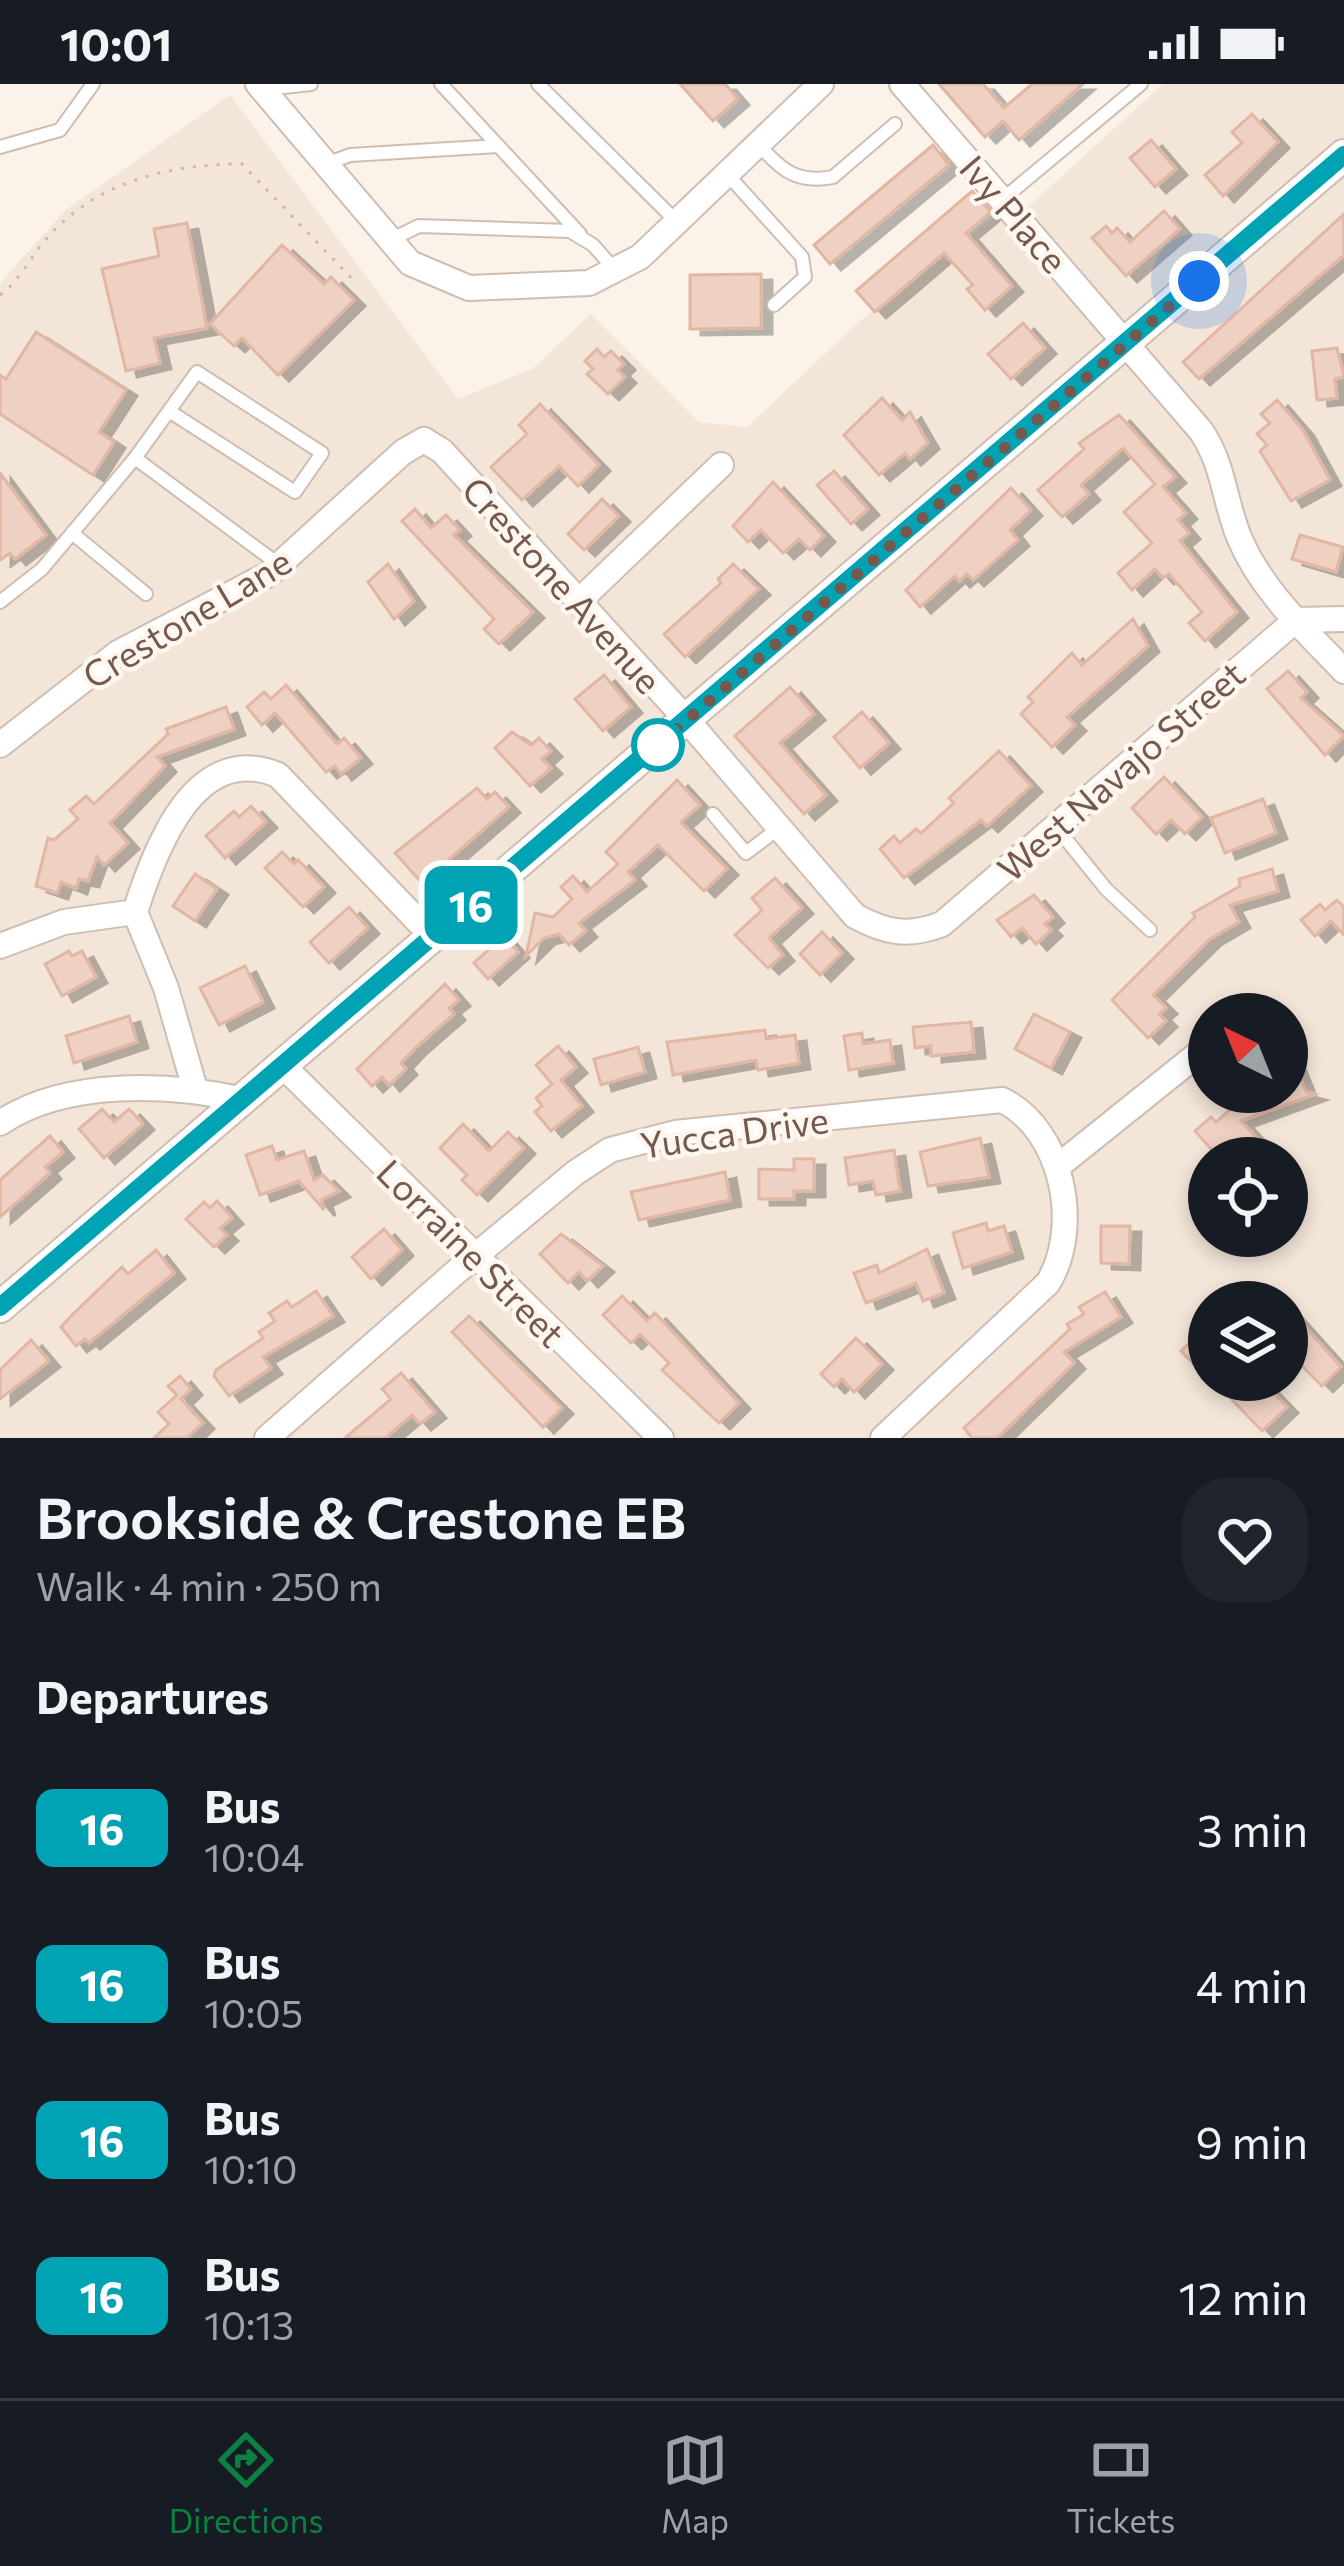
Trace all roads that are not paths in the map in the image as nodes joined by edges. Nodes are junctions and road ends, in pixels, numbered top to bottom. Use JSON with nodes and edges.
{"nodes":[{"id":1,"x":93,"y":84,"type":"edge"},
{"id":2,"x":311,"y":84,"type":"edge"},
{"id":3,"x":441,"y":84,"type":"edge"},
{"id":4,"x":538,"y":84,"type":"edge"},
{"id":5,"x":821,"y":84,"type":"edge"},
{"id":6,"x":902,"y":84,"type":"edge"},
{"id":7,"x":1141,"y":84,"type":"edge"},
{"id":8,"x":260,"y":86,"type":"edge"},
{"id":9,"x":895,"y":124,"type":"dead end"},
{"id":10,"x":758,"y":144,"type":"junction"},
{"id":11,"x":498,"y":146,"type":"junction"},
{"id":12,"x":0,"y":147,"type":"edge"},
{"id":13,"x":1344,"y":155,"type":"edge"},
{"id":14,"x":325,"y":164,"type":"junction"},
{"id":15,"x":727,"y":175,"type":"junction"},
{"id":16,"x":1003,"y":199,"type":"junction"},
{"id":17,"x":676,"y":222,"type":"junction"},
{"id":18,"x":581,"y":235,"type":"junction"},
{"id":19,"x":389,"y":241,"type":"junction"},
{"id":20,"x":616,"y":271,"type":"junction"},
{"id":21,"x":774,"y":305,"type":"dead end"},
{"id":22,"x":1127,"y":344,"type":"junction"},
{"id":23,"x":169,"y":411,"type":"junction"},
{"id":24,"x":424,"y":440,"type":"joint"},
{"id":25,"x":135,"y":458,"type":"junction"},
{"id":26,"x":721,"y":465,"type":"dead end"},
{"id":27,"x":73,"y":533,"type":"junction"},
{"id":28,"x":280,"y":566,"type":"junction"},
{"id":29,"x":146,"y":595,"type":"dead end"},
{"id":30,"x":579,"y":601,"type":"junction"},
{"id":31,"x":0,"y":602,"type":"edge"},
{"id":32,"x":1296,"y":620,"type":"junction"},
{"id":33,"x":1344,"y":620,"type":"edge"},
{"id":34,"x":1344,"y":670,"type":"edge"},
{"id":35,"x":687,"y":720,"type":"junction"},
{"id":36,"x":2,"y":738,"type":"edge"},
{"id":37,"x":713,"y":814,"type":"dead end"},
{"id":38,"x":1055,"y":826,"type":"junction"},
{"id":39,"x":779,"y":827,"type":"junction"},
{"id":40,"x":135,"y":912,"type":"junction"},
{"id":41,"x":1150,"y":930,"type":"dead end"},
{"id":42,"x":900,"y":933,"type":"joint"},
{"id":43,"x":433,"y":938,"type":"junction"},
{"id":44,"x":0,"y":946,"type":"edge"},
{"id":45,"x":1188,"y":1063,"type":"edge"},
{"id":46,"x":283,"y":1066,"type":"junction"},
{"id":47,"x":195,"y":1089,"type":"junction"},
{"id":48,"x":243,"y":1100,"type":"junction"},
{"id":49,"x":0,"y":1124,"type":"edge"},
{"id":50,"x":1058,"y":1167,"type":"junction"},
{"id":51,"x":475,"y":1257,"type":"junction"},
{"id":52,"x":0,"y":1307,"type":"edge"},
{"id":53,"x":267,"y":1438,"type":"edge"},
{"id":54,"x":661,"y":1438,"type":"edge"},
{"id":55,"x":883,"y":1438,"type":"edge"}],
"edges":[{"from":1,"to":12,"type":"lane"},
{"from":2,"to":8,"type":"lane"},
{"from":3,"to":11,"type":"lane"},
{"from":4,"to":17,"type":"lane"},
{"from":5,"to":10,"type":"street"},
{"from":6,"to":16,"type":"street","name":"Ivy Place"},
{"from":7,"to":16,"type":"lane"},
{"from":8,"to":14,"type":"street"},
{"from":9,"to":10,"type":"lane"},
{"from":10,"to":15,"type":"street"},
{"from":11,"to":14,"type":"lane"},
{"from":11,"to":18,"type":"lane"},
{"from":13,"to":22,"type":"street"},
{"from":14,"to":19,"type":"street"},
{"from":15,"to":17,"type":"street"},
{"from":15,"to":21,"type":"lane"},
{"from":16,"to":22,"type":"street","name":"Ivy Place"},
{"from":17,"to":20,"type":"street"},
{"from":18,"to":19,"type":"lane"},
{"from":18,"to":20,"type":"lane"},
{"from":19,"to":20,"type":"street"},
{"from":22,"to":32,"type":"street","name":"Ivy Place"},
{"from":22,"to":35,"type":"street"},
{"from":23,"to":23,"type":"lane"},
{"from":23,"to":25,"type":"lane"},
{"from":24,"to":28,"type":"street","name":"Crestone Lane"},
{"from":24,"to":30,"type":"street","name":"Crestone Avenue"},
{"from":25,"to":27,"type":"lane"},
{"from":25,"to":28,"type":"lane"},
{"from":26,"to":30,"type":"street"},
{"from":27,"to":29,"type":"lane"},
{"from":27,"to":31,"type":"lane"},
{"from":28,"to":36,"type":"street","name":"Crestone Lane"},
{"from":30,"to":35,"type":"street","name":"Crestone Avenue"},
{"from":32,"to":33,"type":"street"},
{"from":32,"to":34,"type":"street","name":"Ivy Place"},
{"from":32,"to":38,"type":"street","name":"West Navajo Street"},
{"from":35,"to":39,"type":"street","name":"Crestone Avenue"},
{"from":35,"to":43,"type":"street"},
{"from":37,"to":39,"type":"lane"},
{"from":38,"to":41,"type":"lane"},
{"from":38,"to":42,"type":"street","name":"West Navajo Street"},
{"from":39,"to":42,"type":"street","name":"Crestone Avenue"},
{"from":40,"to":43,"type":"street"},
{"from":40,"to":44,"type":"street"},
{"from":40,"to":47,"type":"street"},
{"from":43,"to":46,"type":"street"},
{"from":45,"to":50,"type":"street"},
{"from":46,"to":48,"type":"street"},
{"from":46,"to":51,"type":"street","name":"Lorraine Street"},
{"from":47,"to":48,"type":"street"},
{"from":47,"to":49,"type":"street"},
{"from":48,"to":52,"type":"street"},
{"from":50,"to":51,"type":"street","name":"Yucca Drive"},
{"from":50,"to":55,"type":"street"},
{"from":51,"to":53,"type":"street","name":"Yucca Drive"},
{"from":51,"to":54,"type":"street","name":"Lorraine Street"}]}
